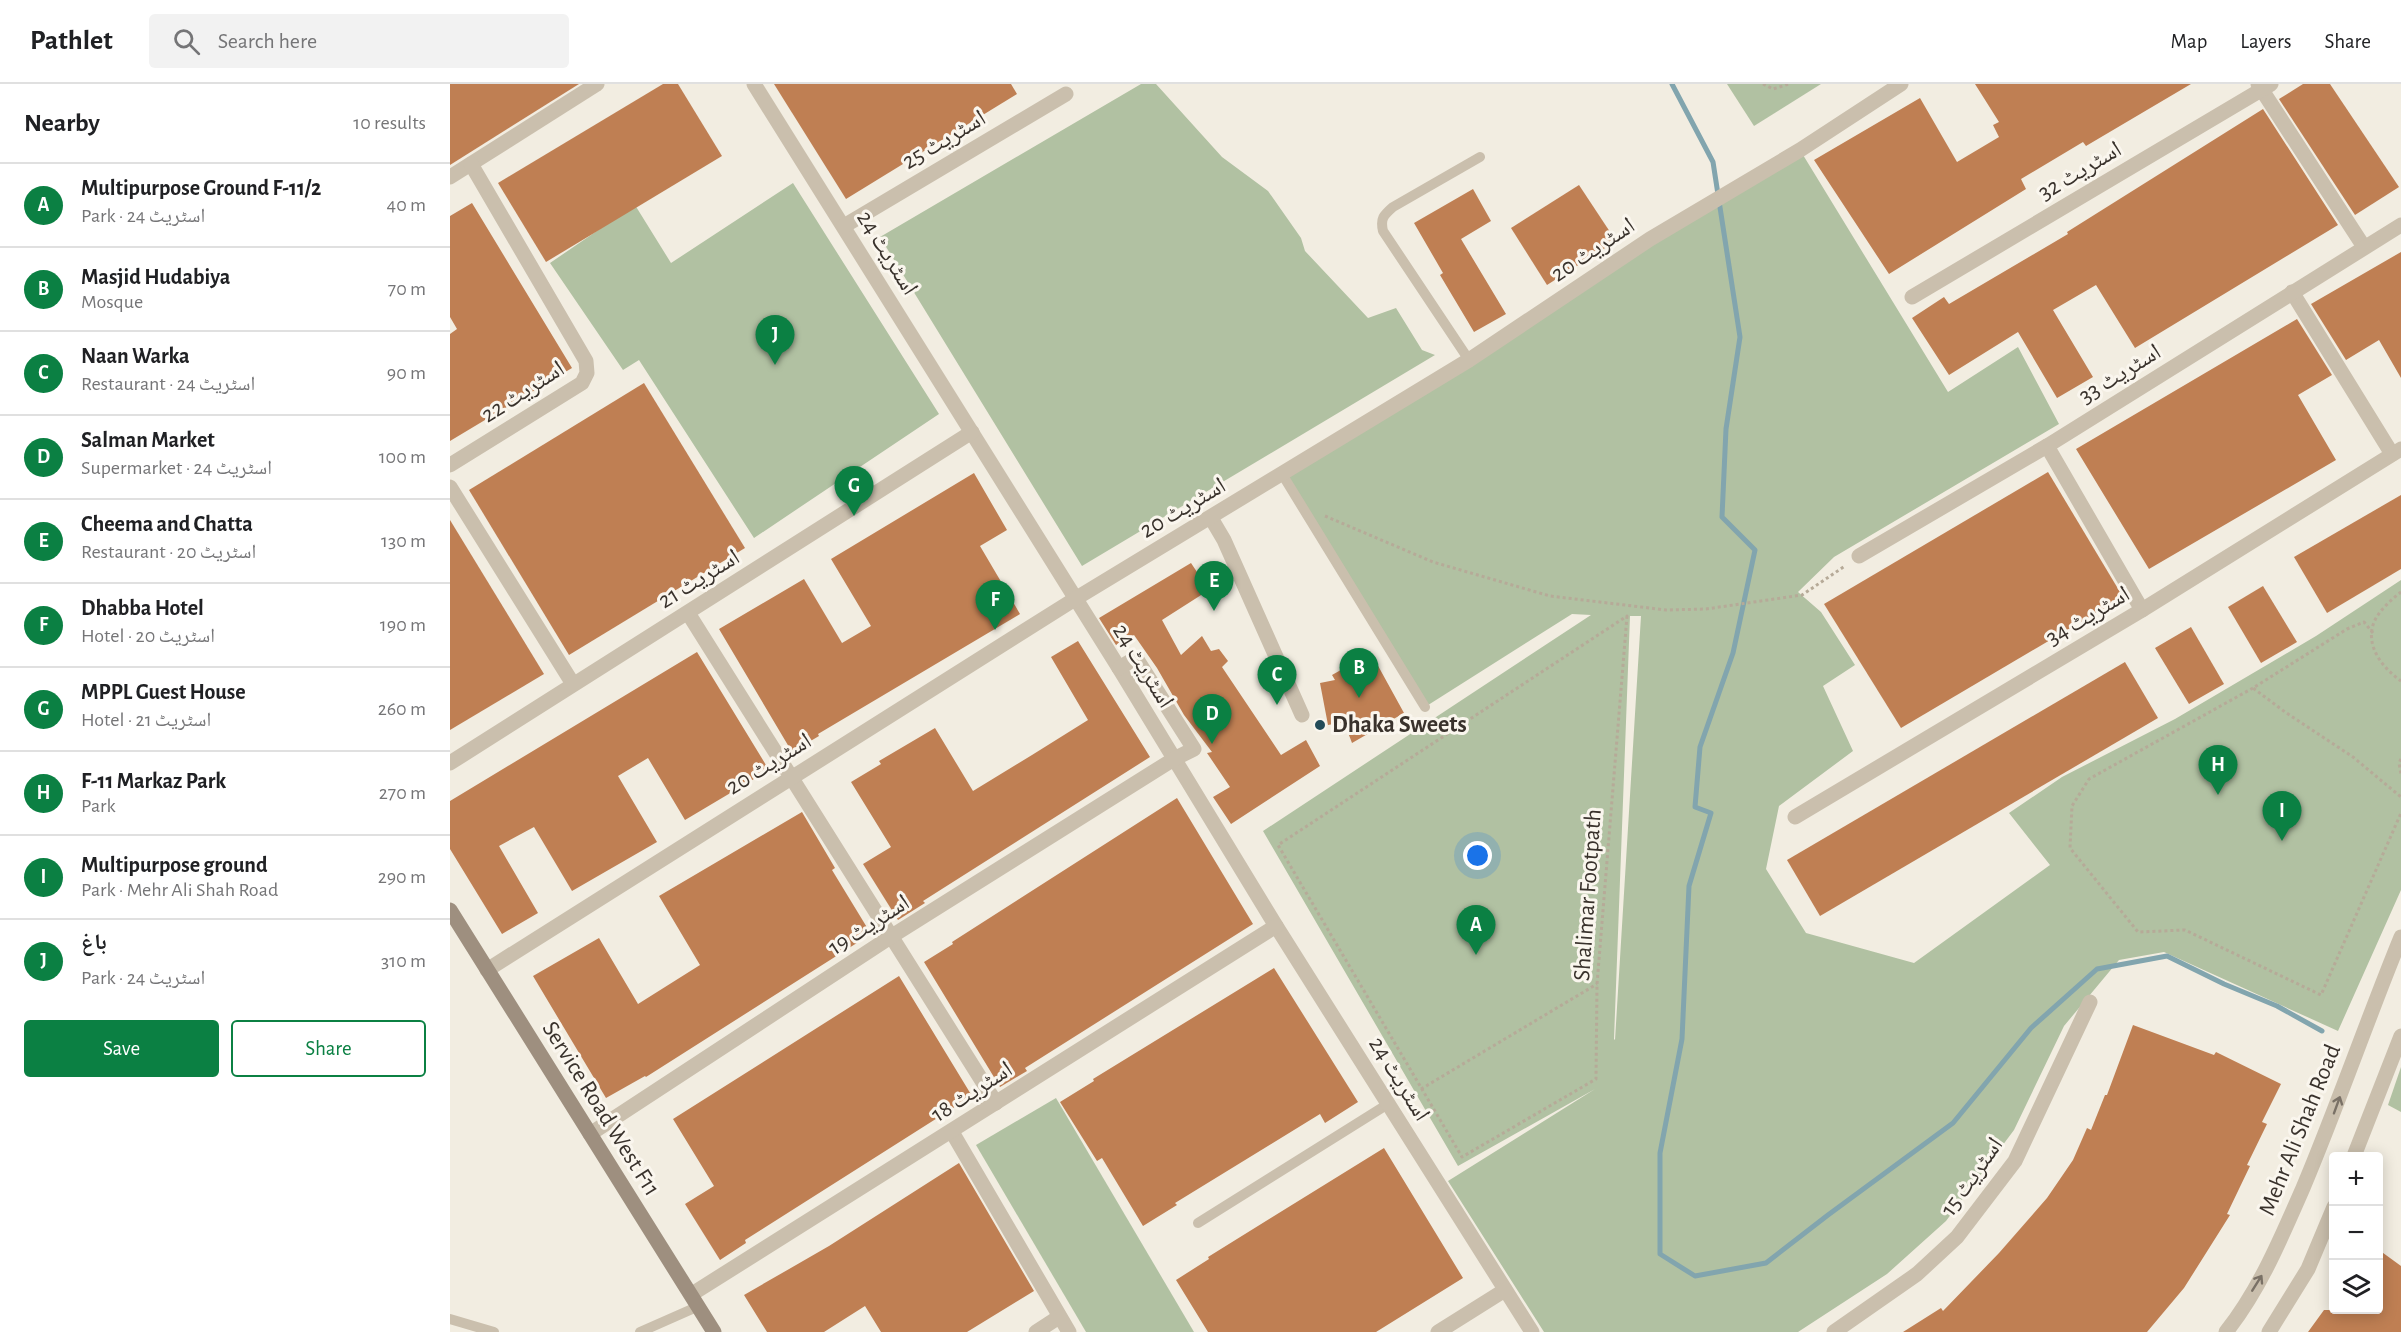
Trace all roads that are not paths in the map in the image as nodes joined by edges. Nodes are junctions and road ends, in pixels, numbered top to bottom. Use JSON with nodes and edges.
{"nodes":[{"id":1,"x":597,"y":84,"type":"edge"},
{"id":2,"x":754,"y":84,"type":"edge"},
{"id":3,"x":1901,"y":84,"type":"edge"},
{"id":4,"x":2264,"y":86,"type":"edge"},
{"id":5,"x":1066,"y":94,"type":"dead end"},
{"id":6,"x":1480,"y":157,"type":"dead end"},
{"id":7,"x":471,"y":164,"type":"junction"},
{"id":8,"x":450,"y":177,"type":"edge"},
{"id":9,"x":844,"y":225,"type":"junction"},
{"id":10,"x":2401,"y":225,"type":"edge"},
{"id":11,"x":2364,"y":247,"type":"junction"},
{"id":12,"x":2292,"y":292,"type":"junction"},
{"id":13,"x":1912,"y":297,"type":"dead end"},
{"id":14,"x":1469,"y":360,"type":"junction"},
{"id":15,"x":972,"y":432,"type":"junction"},
{"id":16,"x":2047,"y":446,"type":"junction"},
{"id":17,"x":2397,"y":451,"type":"edge"},
{"id":18,"x":450,"y":465,"type":"edge"},
{"id":19,"x":1282,"y":474,"type":"junction"},
{"id":20,"x":450,"y":487,"type":"edge"},
{"id":21,"x":1211,"y":518,"type":"junction"},
{"id":22,"x":1859,"y":556,"type":"road end"},
{"id":23,"x":1075,"y":599,"type":"junction"},
{"id":24,"x":2142,"y":610,"type":"junction"},
{"id":25,"x":688,"y":614,"type":"junction"},
{"id":26,"x":1119,"y":669,"type":"junction"},
{"id":27,"x":573,"y":684,"type":"junction"},
{"id":28,"x":1425,"y":706,"type":"dead end"},
{"id":29,"x":1302,"y":715,"type":"dead end"},
{"id":30,"x":1174,"y":759,"type":"junction"},
{"id":31,"x":450,"y":763,"type":"edge"},
{"id":32,"x":791,"y":776,"type":"junction"},
{"id":33,"x":1795,"y":817,"type":"dead end"},
{"id":34,"x":450,"y":910,"type":"edge"},
{"id":35,"x":1276,"y":926,"type":"junction"},
{"id":36,"x":892,"y":936,"type":"junction"},
{"id":37,"x":2401,"y":937,"type":"edge"},
{"id":38,"x":487,"y":970,"type":"junction"},
{"id":39,"x":2090,"y":1002,"type":"dead end"},
{"id":40,"x":2401,"y":1036,"type":"edge"},
{"id":41,"x":996,"y":1103,"type":"junction"},
{"id":42,"x":1388,"y":1104,"type":"junction"},
{"id":43,"x":952,"y":1132,"type":"junction"},
{"id":44,"x":590,"y":1134,"type":"junction"},
{"id":45,"x":2356,"y":1152,"type":"edge"},
{"id":46,"x":2329,"y":1219,"type":"edge"},
{"id":47,"x":1198,"y":1223,"type":"dead end"},
{"id":48,"x":1505,"y":1290,"type":"junction"},
{"id":49,"x":695,"y":1300,"type":"junction"},
{"id":50,"x":1059,"y":1317,"type":"junction"},
{"id":51,"x":450,"y":1319,"type":"edge"},
{"id":52,"x":494,"y":1332,"type":"edge"},
{"id":53,"x":640,"y":1332,"type":"edge"},
{"id":54,"x":714,"y":1332,"type":"edge"},
{"id":55,"x":1036,"y":1332,"type":"edge"},
{"id":56,"x":1069,"y":1332,"type":"edge"},
{"id":57,"x":1438,"y":1332,"type":"edge"},
{"id":58,"x":1532,"y":1332,"type":"edge"},
{"id":59,"x":1834,"y":1332,"type":"edge"},
{"id":60,"x":2226,"y":1332,"type":"edge"},
{"id":61,"x":2269,"y":1332,"type":"edge"}],
"edges":[{"from":1,"to":7,"type":"street"},
{"from":2,"to":9,"type":"street","name":"اسٹریٹ 24"},
{"from":3,"to":14,"type":"street","name":"اسٹریٹ 20"},
{"from":4,"to":11,"type":"street"},
{"from":4,"to":13,"type":"street","name":"اسٹریٹ 32"},
{"from":5,"to":9,"type":"street","name":"اسٹریٹ 25"},
{"from":6,"to":14,"type":"lane"},
{"from":7,"to":8,"type":"street"},
{"from":7,"to":18,"type":"street","name":"اسٹریٹ 22"},
{"from":9,"to":15,"type":"street","name":"اسٹریٹ 24"},
{"from":10,"to":11,"type":"street","name":"اسٹریٹ 33"},
{"from":11,"to":12,"type":"street","name":"اسٹریٹ 33"},
{"from":12,"to":16,"type":"street","name":"اسٹریٹ 33"},
{"from":12,"to":17,"type":"street"},
{"from":14,"to":19,"type":"street","name":"اسٹریٹ 20"},
{"from":15,"to":23,"type":"street","name":"اسٹریٹ 24"},
{"from":15,"to":25,"type":"street","name":"اسٹریٹ 21"},
{"from":16,"to":22,"type":"street","name":"اسٹریٹ 33"},
{"from":16,"to":24,"type":"street"},
{"from":17,"to":24,"type":"street","name":"اسٹریٹ 34"},
{"from":19,"to":21,"type":"street","name":"اسٹریٹ 20"},
{"from":19,"to":28,"type":"lane"},
{"from":20,"to":27,"type":"street"},
{"from":21,"to":23,"type":"street","name":"اسٹریٹ 20"},
{"from":21,"to":29,"type":"street"},
{"from":23,"to":26,"type":"street","name":"اسٹریٹ 24"},
{"from":23,"to":32,"type":"street","name":"اسٹریٹ 20"},
{"from":24,"to":33,"type":"street","name":"اسٹریٹ 34"},
{"from":25,"to":27,"type":"street","name":"اسٹریٹ 21"},
{"from":25,"to":32,"type":"street"},
{"from":26,"to":30,"type":"street","name":"اسٹریٹ 24"},
{"from":26,"to":30,"type":"street","name":"اسٹریٹ 19"},
{"from":27,"to":31,"type":"street","name":"اسٹریٹ 21"},
{"from":30,"to":35,"type":"street","name":"اسٹریٹ 24"},
{"from":30,"to":36,"type":"street","name":"اسٹریٹ 19"},
{"from":32,"to":36,"type":"street"},
{"from":32,"to":38,"type":"street","name":"اسٹریٹ 20"},
{"from":34,"to":38,"type":"main road","name":"Service Road West F11"},
{"from":35,"to":41,"type":"street","name":"اسٹریٹ 18"},
{"from":35,"to":42,"type":"street","name":"اسٹریٹ 24"},
{"from":36,"to":41,"type":"street"},
{"from":36,"to":44,"type":"street","name":"اسٹریٹ 19"},
{"from":60,"to":37,"type":"street","name":"Mehr Ali Shah Road","one_way":true},
{"from":38,"to":44,"type":"main road","name":"Service Road West F11"},
{"from":39,"to":59,"type":"street","name":"اسٹریٹ 15"},
{"from":40,"to":45,"type":"street"},
{"from":41,"to":43,"type":"street","name":"اسٹریٹ 18"},
{"from":42,"to":47,"type":"lane"},
{"from":42,"to":48,"type":"street","name":"اسٹریٹ 24"},
{"from":43,"to":49,"type":"street","name":"اسٹریٹ 18"},
{"from":43,"to":50,"type":"street"},
{"from":44,"to":49,"type":"main road","name":"Service Road West F11"},
{"from":46,"to":61,"type":"street"},
{"from":48,"to":57,"type":"street"},
{"from":48,"to":58,"type":"street","name":"اسٹریٹ 24"},
{"from":49,"to":53,"type":"lane"},
{"from":49,"to":54,"type":"main road","name":"Service Road West F11"},
{"from":50,"to":55,"type":"street"},
{"from":50,"to":56,"type":"street"},
{"from":51,"to":52,"type":"lane"}]}
